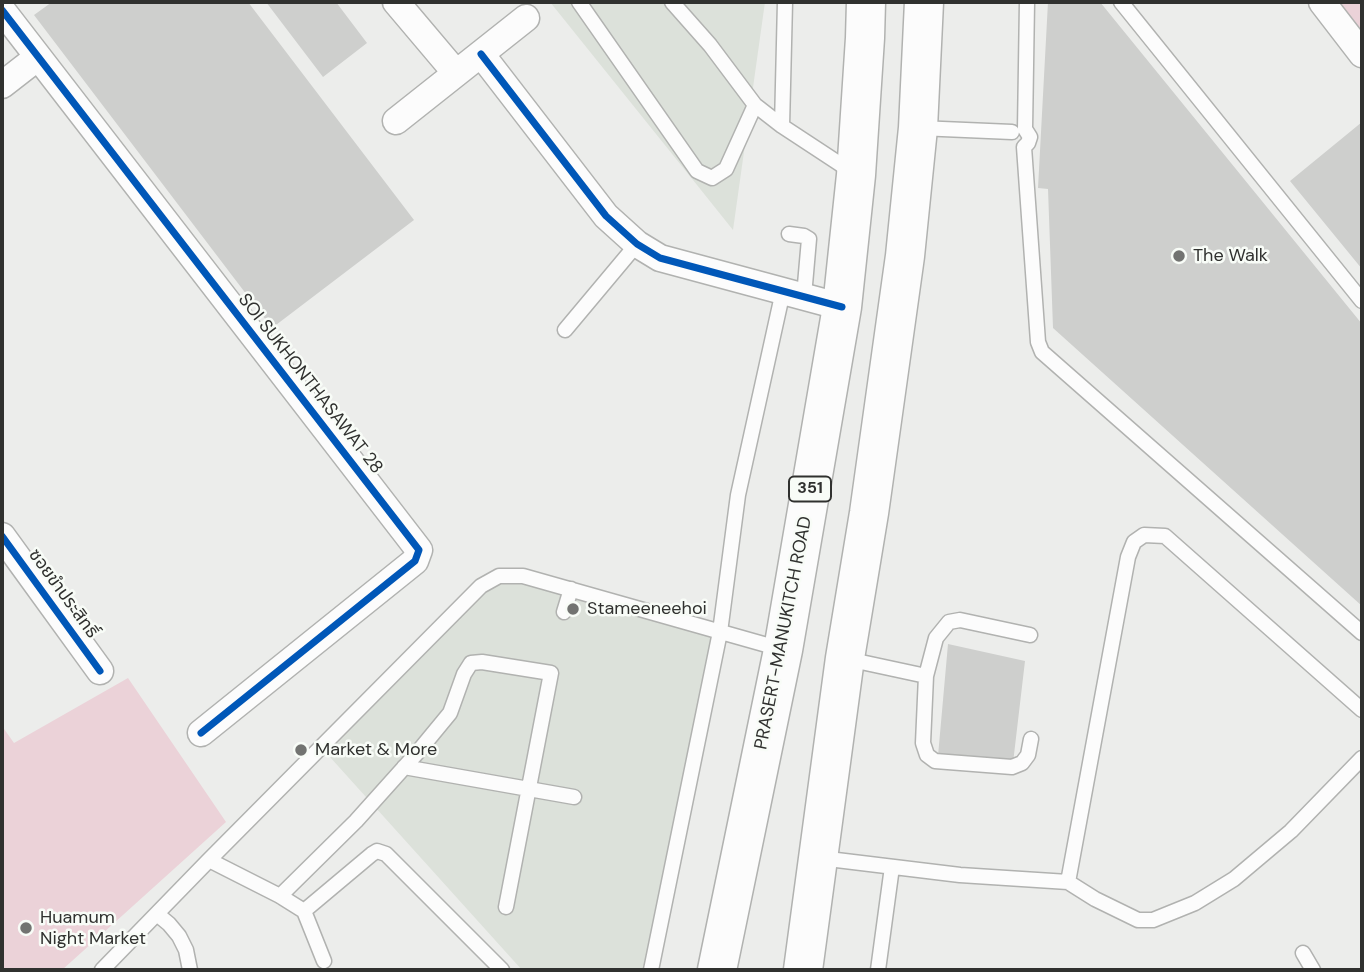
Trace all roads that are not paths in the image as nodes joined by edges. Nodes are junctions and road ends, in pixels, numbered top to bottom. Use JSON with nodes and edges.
{"nodes":[{"id":1,"x":396,"y":2,"type":"edge"},
{"id":2,"x":579,"y":2,"type":"edge"},
{"id":3,"x":672,"y":2,"type":"edge"},
{"id":4,"x":785,"y":2,"type":"edge"},
{"id":5,"x":866,"y":2,"type":"edge"},
{"id":6,"x":924,"y":2,"type":"edge"},
{"id":7,"x":1027,"y":2,"type":"edge"},
{"id":8,"x":1121,"y":2,"type":"edge"},
{"id":9,"x":1322,"y":2,"type":"edge"},
{"id":10,"x":2,"y":10,"type":"edge"},
{"id":11,"x":526,"y":18,"type":"dead end"},
{"id":12,"x":481,"y":54,"type":"junction"},
{"id":13,"x":1362,"y":54,"type":"edge"},
{"id":14,"x":38,"y":57,"type":"junction"},
{"id":15,"x":456,"y":74,"type":"junction"},
{"id":16,"x":2,"y":85,"type":"edge"},
{"id":17,"x":755,"y":105,"type":"junction"},
{"id":18,"x":396,"y":121,"type":"dead end"},
{"id":19,"x":782,"y":126,"type":"junction"},
{"id":20,"x":918,"y":128,"type":"junction"},
{"id":21,"x":1019,"y":131,"type":"junction"},
{"id":22,"x":856,"y":175,"type":"junction"},
{"id":23,"x":789,"y":234,"type":"dead end"},
{"id":24,"x":637,"y":244,"type":"junction"},
{"id":25,"x":793,"y":293,"type":"junction"},
{"id":26,"x":1362,"y":301,"type":"edge"},
{"id":27,"x":842,"y":307,"type":"junction"},
{"id":28,"x":565,"y":330,"type":"dead end"},
{"id":29,"x":2,"y":536,"type":"edge"},
{"id":30,"x":571,"y":589,"type":"junction"},
{"id":31,"x":564,"y":612,"type":"dead end"},
{"id":32,"x":720,"y":632,"type":"junction"},
{"id":33,"x":1362,"y":633,"type":"edge"},
{"id":34,"x":1030,"y":635,"type":"dead end"},
{"id":35,"x":783,"y":650,"type":"junction"},
{"id":36,"x":845,"y":658,"type":"junction"},
{"id":37,"x":100,"y":671,"type":"dead end"},
{"id":38,"x":926,"y":676,"type":"junction"},
{"id":39,"x":1362,"y":710,"type":"edge"},
{"id":40,"x":201,"y":733,"type":"dead end"},
{"id":41,"x":1031,"y":739,"type":"dead end"},
{"id":42,"x":1362,"y":758,"type":"edge"},
{"id":43,"x":404,"y":767,"type":"junction"},
{"id":44,"x":529,"y":789,"type":"junction"},
{"id":45,"x":573,"y":797,"type":"dead end"},
{"id":46,"x":818,"y":858,"type":"junction"},
{"id":47,"x":209,"y":860,"type":"junction"},
{"id":48,"x":892,"y":867,"type":"junction"},
{"id":49,"x":1068,"y":882,"type":"junction"},
{"id":50,"x":280,"y":896,"type":"junction"},
{"id":51,"x":506,"y":907,"type":"dead end"},
{"id":52,"x":304,"y":911,"type":"junction"},
{"id":53,"x":157,"y":914,"type":"junction"},
{"id":54,"x":1303,"y":953,"type":"dead end"},
{"id":55,"x":324,"y":967,"type":"edge"},
{"id":56,"x":102,"y":970,"type":"edge"},
{"id":57,"x":190,"y":970,"type":"edge"},
{"id":58,"x":502,"y":970,"type":"edge"},
{"id":59,"x":651,"y":970,"type":"edge"},
{"id":60,"x":717,"y":970,"type":"edge"},
{"id":61,"x":803,"y":970,"type":"edge"},
{"id":62,"x":878,"y":970,"type":"edge"},
{"id":63,"x":1313,"y":970,"type":"edge"}],
"edges":[{"from":1,"to":15,"type":"street"},
{"from":2,"to":17,"type":"lane"},
{"from":3,"to":17,"type":"lane"},
{"from":4,"to":19,"type":"lane"},
{"from":5,"to":22,"type":"main road","name":"PRASERT-MANUKITCH ROAD","number":"351"},
{"from":6,"to":20,"type":"main road"},
{"from":7,"to":21,"type":"lane"},
{"from":8,"to":26,"type":"lane"},
{"from":9,"to":13,"type":"street"},
{"from":10,"to":14,"type":"street","name":"SOI SUKHONTHASAWAT 28"},
{"from":11,"to":12,"type":"street"},
{"from":12,"to":15,"type":"street"},
{"from":12,"to":24,"type":"street"},
{"from":14,"to":16,"type":"street"},
{"from":14,"to":40,"type":"street","name":"SOI SUKHONTHASAWAT 28"},
{"from":15,"to":18,"type":"street"},
{"from":17,"to":19,"type":"lane"},
{"from":19,"to":22,"type":"lane"},
{"from":20,"to":21,"type":"lane"},
{"from":20,"to":36,"type":"main road"},
{"from":21,"to":33,"type":"lane"},
{"from":22,"to":27,"type":"main road","name":"PRASERT-MANUKITCH ROAD","number":"351"},
{"from":23,"to":25,"type":"lane"},
{"from":24,"to":25,"type":"street"},
{"from":24,"to":28,"type":"lane"},
{"from":25,"to":27,"type":"street"},
{"from":25,"to":32,"type":"lane"},
{"from":27,"to":35,"type":"main road","name":"PRASERT-MANUKITCH ROAD","number":"351"},
{"from":29,"to":37,"type":"street","name":"ซอยขำประสิทธิ์"},
{"from":30,"to":31,"type":"lane"},
{"from":30,"to":32,"type":"lane"},
{"from":30,"to":47,"type":"lane"},
{"from":32,"to":35,"type":"lane"},
{"from":32,"to":59,"type":"lane"},
{"from":34,"to":38,"type":"lane"},
{"from":35,"to":60,"type":"main road","name":"PRASERT-MANUKITCH ROAD","number":"351"},
{"from":36,"to":38,"type":"lane"},
{"from":36,"to":46,"type":"main road"},
{"from":38,"to":41,"type":"lane"},
{"from":39,"to":49,"type":"lane"},
{"from":42,"to":49,"type":"lane"},
{"from":43,"to":44,"type":"lane"},
{"from":43,"to":44,"type":"lane"},
{"from":43,"to":50,"type":"lane"},
{"from":44,"to":45,"type":"lane"},
{"from":44,"to":51,"type":"lane"},
{"from":46,"to":48,"type":"lane"},
{"from":46,"to":61,"type":"main road"},
{"from":47,"to":50,"type":"lane"},
{"from":47,"to":53,"type":"lane"},
{"from":48,"to":49,"type":"lane"},
{"from":48,"to":62,"type":"lane"},
{"from":50,"to":52,"type":"lane"},
{"from":52,"to":55,"type":"lane"},
{"from":52,"to":58,"type":"lane"},
{"from":53,"to":56,"type":"lane"},
{"from":53,"to":57,"type":"lane"},
{"from":54,"to":63,"type":"lane"}]}
